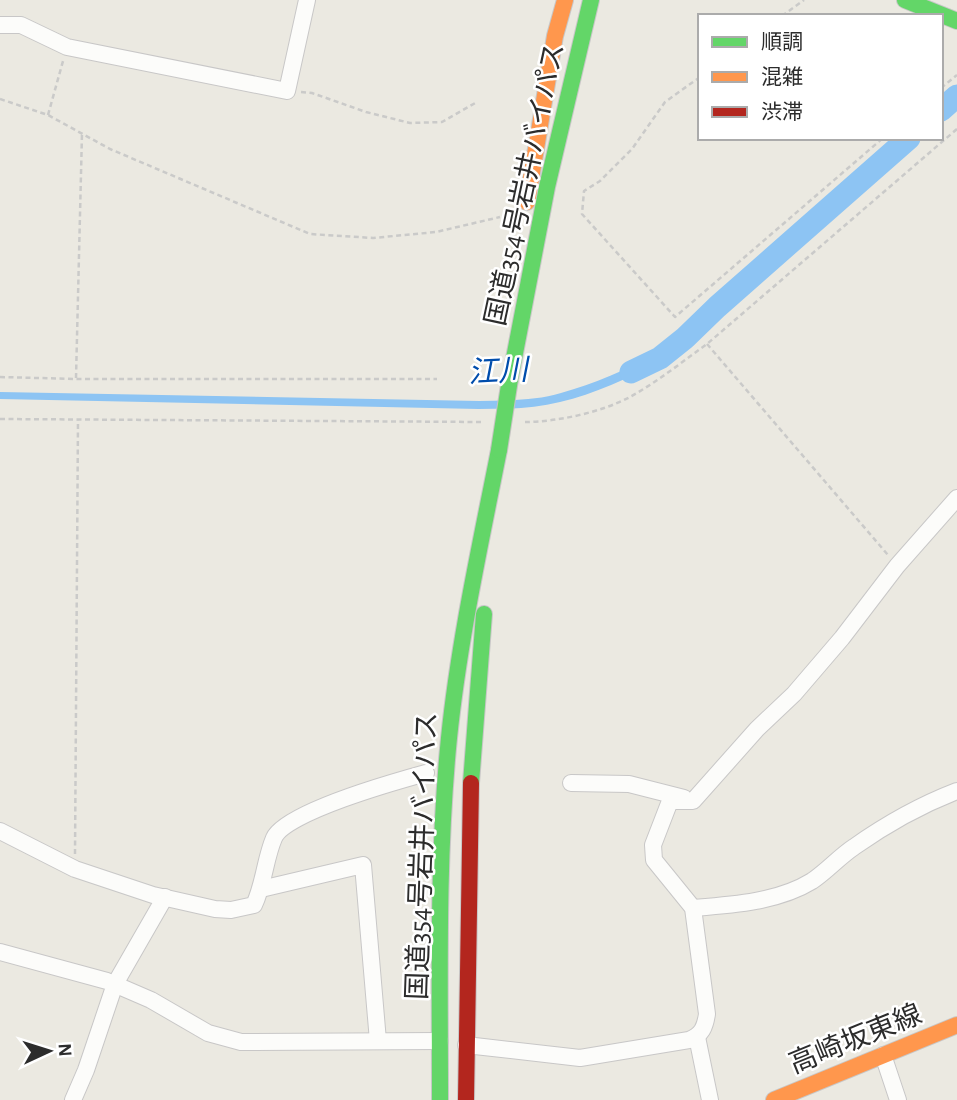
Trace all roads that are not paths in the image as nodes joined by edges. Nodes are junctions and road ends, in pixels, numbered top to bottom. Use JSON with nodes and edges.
{"nodes":[{"id":1,"x":307,"y":0,"type":"edge"},
{"id":2,"x":565,"y":0,"type":"edge"},
{"id":3,"x":591,"y":0,"type":"edge"},
{"id":4,"x":905,"y":0,"type":"edge"},
{"id":5,"x":940,"y":14,"type":"edge"},
{"id":6,"x":0,"y":25,"type":"edge"},
{"id":7,"x":510,"y":379,"type":"junction"},
{"id":8,"x":499,"y":450,"type":"junction"},
{"id":9,"x":957,"y":498,"type":"edge"},
{"id":10,"x":426,"y":773,"type":"dead end"},
{"id":11,"x":571,"y":783,"type":"dead end"},
{"id":12,"x":957,"y":791,"type":"edge"},
{"id":13,"x":693,"y":801,"type":"junction"},
{"id":14,"x":0,"y":831,"type":"edge"},
{"id":15,"x":261,"y":889,"type":"junction"},
{"id":16,"x":166,"y":897,"type":"junction"},
{"id":17,"x":693,"y":908,"type":"junction"},
{"id":18,"x":0,"y":952,"type":"edge"},
{"id":19,"x":115,"y":985,"type":"junction"},
{"id":20,"x":957,"y":1025,"type":"edge"},
{"id":21,"x":697,"y":1037,"type":"junction"},
{"id":22,"x":378,"y":1041,"type":"junction"},
{"id":23,"x":440,"y":1041,"type":"junction"},
{"id":24,"x":466,"y":1045,"type":"junction"},
{"id":25,"x":883,"y":1055,"type":"junction"},
{"id":26,"x":73,"y":1100,"type":"edge"},
{"id":27,"x":440,"y":1100,"type":"edge"},
{"id":28,"x":466,"y":1100,"type":"edge"},
{"id":29,"x":710,"y":1100,"type":"edge"},
{"id":30,"x":774,"y":1100,"type":"edge"},
{"id":31,"x":898,"y":1100,"type":"edge"}],
"edges":[{"from":1,"to":6,"type":"street"},
{"from":2,"to":7,"type":"main road","name":"国道354号岩井バイパス"},
{"from":3,"to":7,"type":"main road","name":"国道354号岩井バイパス"},
{"from":4,"to":5,"type":"main road"},
{"from":7,"to":8,"type":"main road","name":"国道354号岩井バイパス","bridge":true},
{"from":8,"to":23,"type":"main road","name":"国道354号岩井バイパス"},
{"from":8,"to":24,"type":"main road","name":"国道354号岩井バイパス"},
{"from":9,"to":13,"type":"street"},
{"from":10,"to":15,"type":"street"},
{"from":11,"to":13,"type":"street"},
{"from":12,"to":17,"type":"street"},
{"from":13,"to":17,"type":"street"},
{"from":14,"to":16,"type":"street"},
{"from":15,"to":16,"type":"street"},
{"from":15,"to":22,"type":"street"},
{"from":16,"to":19,"type":"street"},
{"from":17,"to":21,"type":"street"},
{"from":18,"to":19,"type":"street"},
{"from":19,"to":22,"type":"street"},
{"from":19,"to":26,"type":"street"},
{"from":20,"to":25,"type":"main road","name":"高崎坂東線"},
{"from":21,"to":24,"type":"street"},
{"from":21,"to":29,"type":"street"},
{"from":22,"to":23,"type":"street"},
{"from":23,"to":27,"type":"main road","name":"国道354号岩井バイパス"},
{"from":24,"to":28,"type":"main road","name":"国道354号岩井バイパス"},
{"from":25,"to":30,"type":"main road","name":"高崎坂東線"},
{"from":25,"to":31,"type":"street"}]}
